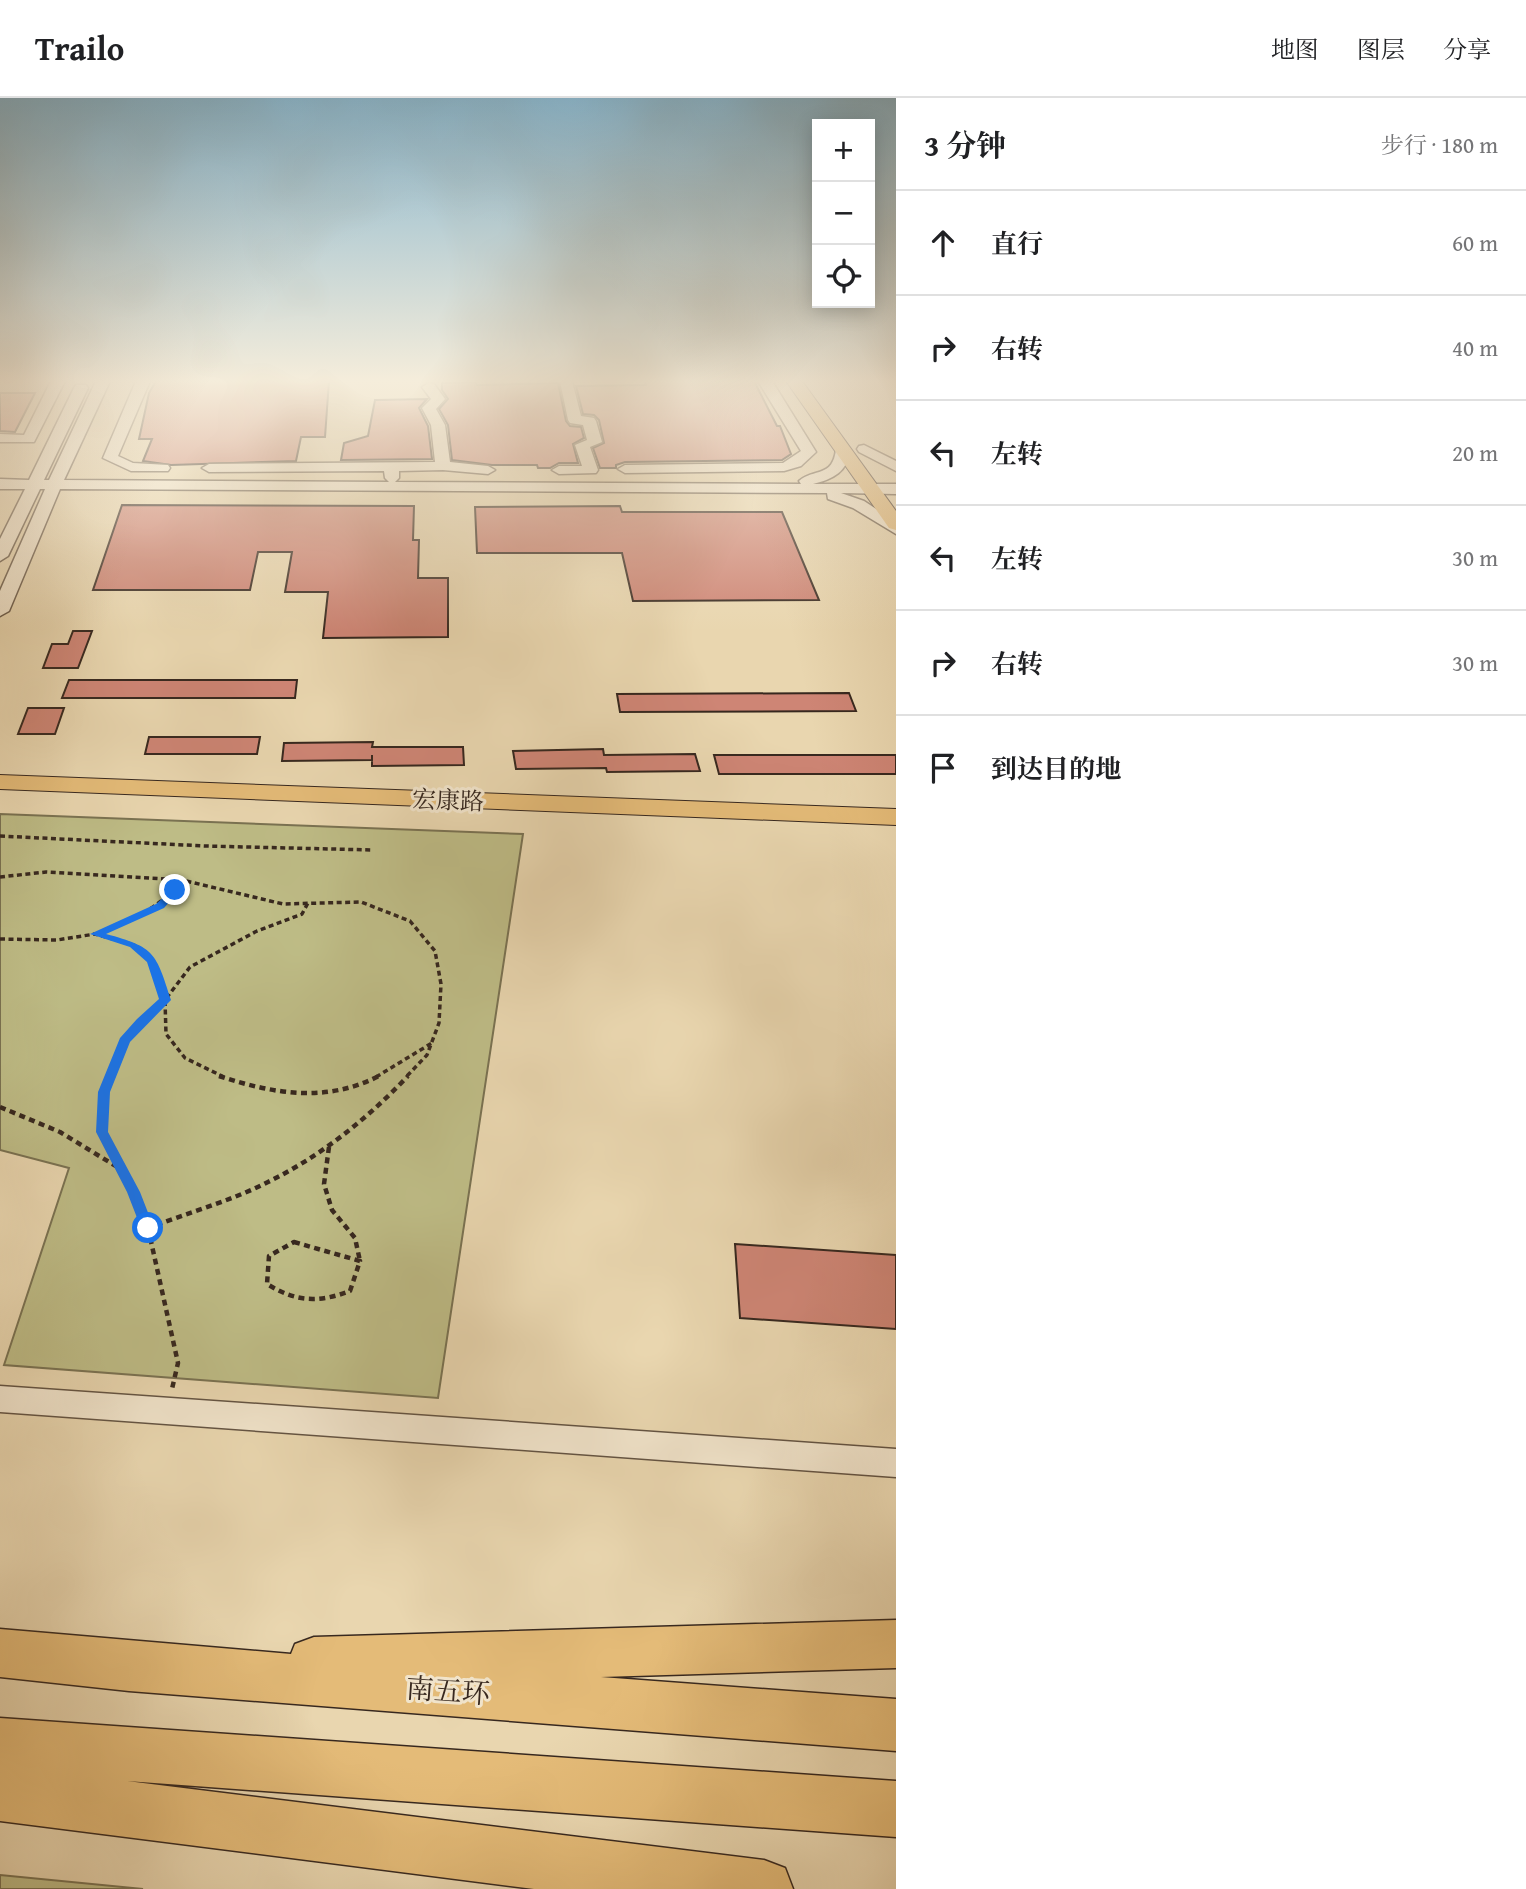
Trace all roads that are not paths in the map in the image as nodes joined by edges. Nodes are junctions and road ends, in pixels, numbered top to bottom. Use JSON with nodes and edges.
{"nodes":[{"id":1,"x":44,"y":465,"type":"edge"},
{"id":2,"x":64,"y":465,"type":"edge"},
{"id":3,"x":125,"y":465,"type":"edge"},
{"id":4,"x":590,"y":465,"type":"edge"},
{"id":5,"x":791,"y":465,"type":"edge"},
{"id":6,"x":839,"y":465,"type":"edge"},
{"id":7,"x":854,"y":465,"type":"edge"},
{"id":8,"x":879,"y":465,"type":"edge"},
{"id":9,"x":443,"y":466,"type":"joint"},
{"id":10,"x":503,"y":470,"type":"dead end"},
{"id":11,"x":541,"y":470,"type":"dead end"},
{"id":12,"x":592,"y":470,"type":"junction"},
{"id":13,"x":391,"y":472,"type":"junction"},
{"id":14,"x":0,"y":476,"type":"edge"},
{"id":15,"x":37,"y":480,"type":"junction"},
{"id":16,"x":57,"y":480,"type":"junction"},
{"id":17,"x":799,"y":482,"type":"junction"},
{"id":18,"x":895,"y":482,"type":"edge"},
{"id":19,"x":0,"y":484,"type":"edge"},
{"id":20,"x":702,"y":484,"type":"junction"},
{"id":21,"x":869,"y":485,"type":"junction"},
{"id":22,"x":896,"y":527,"type":"edge"},
{"id":23,"x":27,"y":546,"type":"junction"},
{"id":24,"x":2,"y":551,"type":"edge"},
{"id":25,"x":0,"y":611,"type":"edge"},
{"id":26,"x":0,"y":782,"type":"edge"},
{"id":27,"x":0,"y":800,"type":"edge"},
{"id":28,"x":896,"y":817,"type":"edge"},
{"id":29,"x":896,"y":831,"type":"edge"},
{"id":30,"x":0,"y":1399,"type":"edge"},
{"id":31,"x":896,"y":1463,"type":"edge"},
{"id":32,"x":896,"y":1644,"type":"edge"},
{"id":33,"x":0,"y":1653,"type":"edge"},
{"id":34,"x":129,"y":1666,"type":"junction"},
{"id":35,"x":896,"y":1725,"type":"edge"},
{"id":36,"x":0,"y":1745,"type":"edge"},
{"id":37,"x":0,"y":1793,"type":"edge"},
{"id":38,"x":896,"y":1809,"type":"edge"},
{"id":39,"x":764,"y":1889,"type":"edge"}],
"edges":[{"from":1,"to":15,"type":"street"},
{"from":2,"to":16,"type":"street"},
{"from":3,"to":13,"type":"street"},
{"from":4,"to":12,"type":"street"},
{"from":5,"to":12,"type":"street"},
{"from":6,"to":17,"type":"street"},
{"from":7,"to":21,"type":"main road"},
{"from":8,"to":18,"type":"main road"},
{"from":9,"to":10,"type":"street"},
{"from":9,"to":13,"type":"street"},
{"from":11,"to":12,"type":"street"},
{"from":13,"to":16,"type":"street"},
{"from":13,"to":20,"type":"street"},
{"from":14,"to":15,"type":"street"},
{"from":15,"to":16,"type":"street"},
{"from":15,"to":19,"type":"street"},
{"from":15,"to":24,"type":"street"},
{"from":16,"to":20,"type":"street"},
{"from":16,"to":23,"type":"street"},
{"from":17,"to":20,"type":"street"},
{"from":17,"to":21,"type":"street"},
{"from":18,"to":21,"type":"street"},
{"from":20,"to":21,"type":"street"},
{"from":20,"to":22,"type":"street"},
{"from":21,"to":22,"type":"main road"},
{"from":23,"to":24,"type":"street"},
{"from":23,"to":25,"type":"street"},
{"from":26,"to":28,"type":"main road","name":"宏康路"},
{"from":27,"to":29,"type":"main road","name":"宏康路"},
{"from":30,"to":31,"type":"street"},
{"from":32,"to":34,"type":"highway"},
{"from":33,"to":34,"type":"highway","name":"南五环"},
{"from":34,"to":35,"type":"highway","name":"南五环"},
{"from":36,"to":38,"type":"highway"},
{"from":37,"to":39,"type":"highway"}]}
